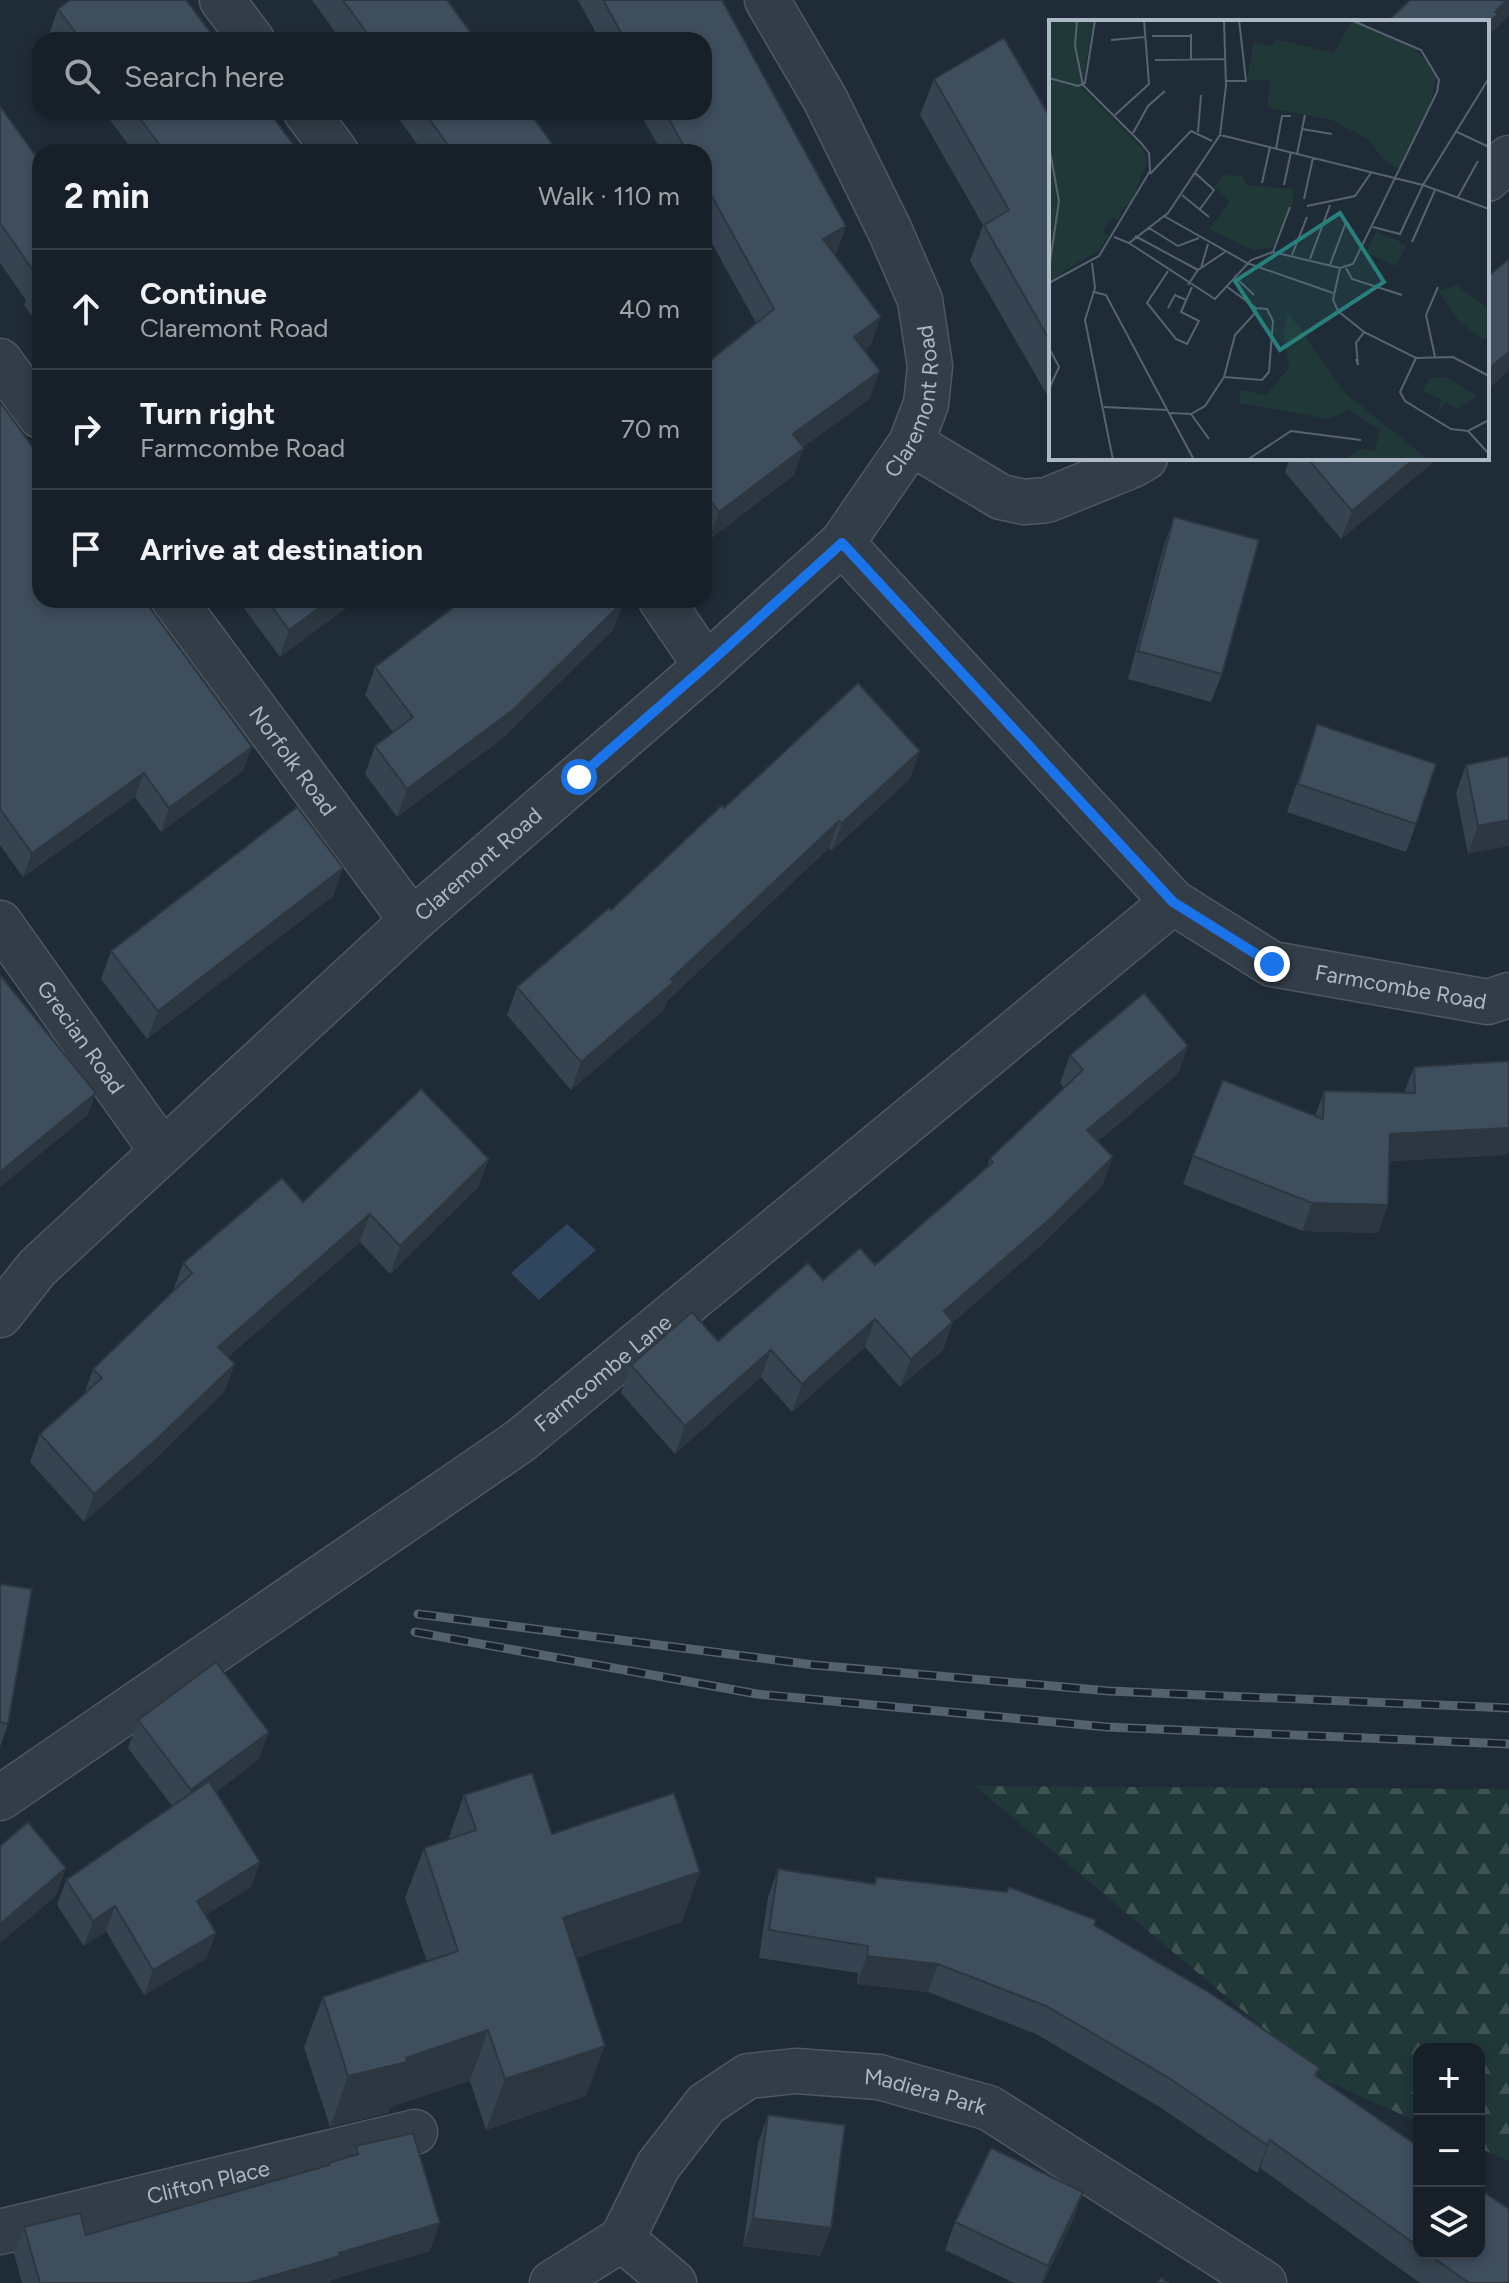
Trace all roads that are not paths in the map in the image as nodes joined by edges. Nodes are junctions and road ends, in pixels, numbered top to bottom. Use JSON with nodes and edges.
{"nodes":[{"id":1,"x":222,"y":0,"type":"edge"},
{"id":2,"x":767,"y":0,"type":"edge"},
{"id":3,"x":246,"y":32,"type":"edge"},
{"id":4,"x":312,"y":120,"type":"edge"},
{"id":5,"x":330,"y":144,"type":"edge"},
{"id":6,"x":1509,"y":158,"type":"edge"},
{"id":7,"x":1489,"y":177,"type":"edge"},
{"id":8,"x":0,"y":361,"type":"edge"},
{"id":9,"x":32,"y":405,"type":"edge"},
{"id":10,"x":911,"y":443,"type":"junction"},
{"id":11,"x":1142,"y":460,"type":"edge"},
{"id":12,"x":842,"y":543,"type":"junction"},
{"id":13,"x":180,"y":608,"type":"edge"},
{"id":14,"x":666,"y":608,"type":"edge"},
{"id":15,"x":706,"y":666,"type":"junction"},
{"id":16,"x":1173,"y":902,"type":"junction"},
{"id":17,"x":412,"y":921,"type":"junction"},
{"id":18,"x":0,"y":923,"type":"edge"},
{"id":19,"x":1509,"y":995,"type":"edge"},
{"id":20,"x":162,"y":1151,"type":"junction"},
{"id":21,"x":0,"y":1315,"type":"edge"},
{"id":22,"x":0,"y":1798,"type":"edge"},
{"id":23,"x":415,"y":2132,"type":"edge"},
{"id":24,"x":0,"y":2232,"type":"edge"},
{"id":25,"x":622,"y":2239,"type":"junction"},
{"id":26,"x":552,"y":2283,"type":"edge"},
{"id":27,"x":674,"y":2283,"type":"edge"},
{"id":28,"x":1264,"y":2283,"type":"edge"}],
"edges":[{"from":1,"to":3,"type":"street"},
{"from":2,"to":10,"type":"street","name":"Claremont Road"},
{"from":4,"to":5,"type":"street"},
{"from":6,"to":7,"type":"street"},
{"from":8,"to":9,"type":"street"},
{"from":10,"to":11,"type":"street"},
{"from":10,"to":12,"type":"street","name":"Claremont Road"},
{"from":12,"to":15,"type":"street","name":"Claremont Road"},
{"from":12,"to":16,"type":"street","name":"Farmcombe Road"},
{"from":13,"to":17,"type":"street","name":"Norfolk Road"},
{"from":14,"to":15,"type":"street"},
{"from":15,"to":17,"type":"street","name":"Claremont Road"},
{"from":16,"to":19,"type":"street","name":"Farmcombe Road"},
{"from":16,"to":22,"type":"street","name":"Farmcombe Lane"},
{"from":17,"to":20,"type":"street","name":"Claremont Road"},
{"from":18,"to":20,"type":"street","name":"Grecian Road"},
{"from":20,"to":21,"type":"street","name":"Claremont Road"},
{"from":23,"to":24,"type":"street","name":"Clifton Place"},
{"from":25,"to":26,"type":"street"},
{"from":25,"to":27,"type":"street"},
{"from":25,"to":28,"type":"street","name":"Madiera Park"}]}
